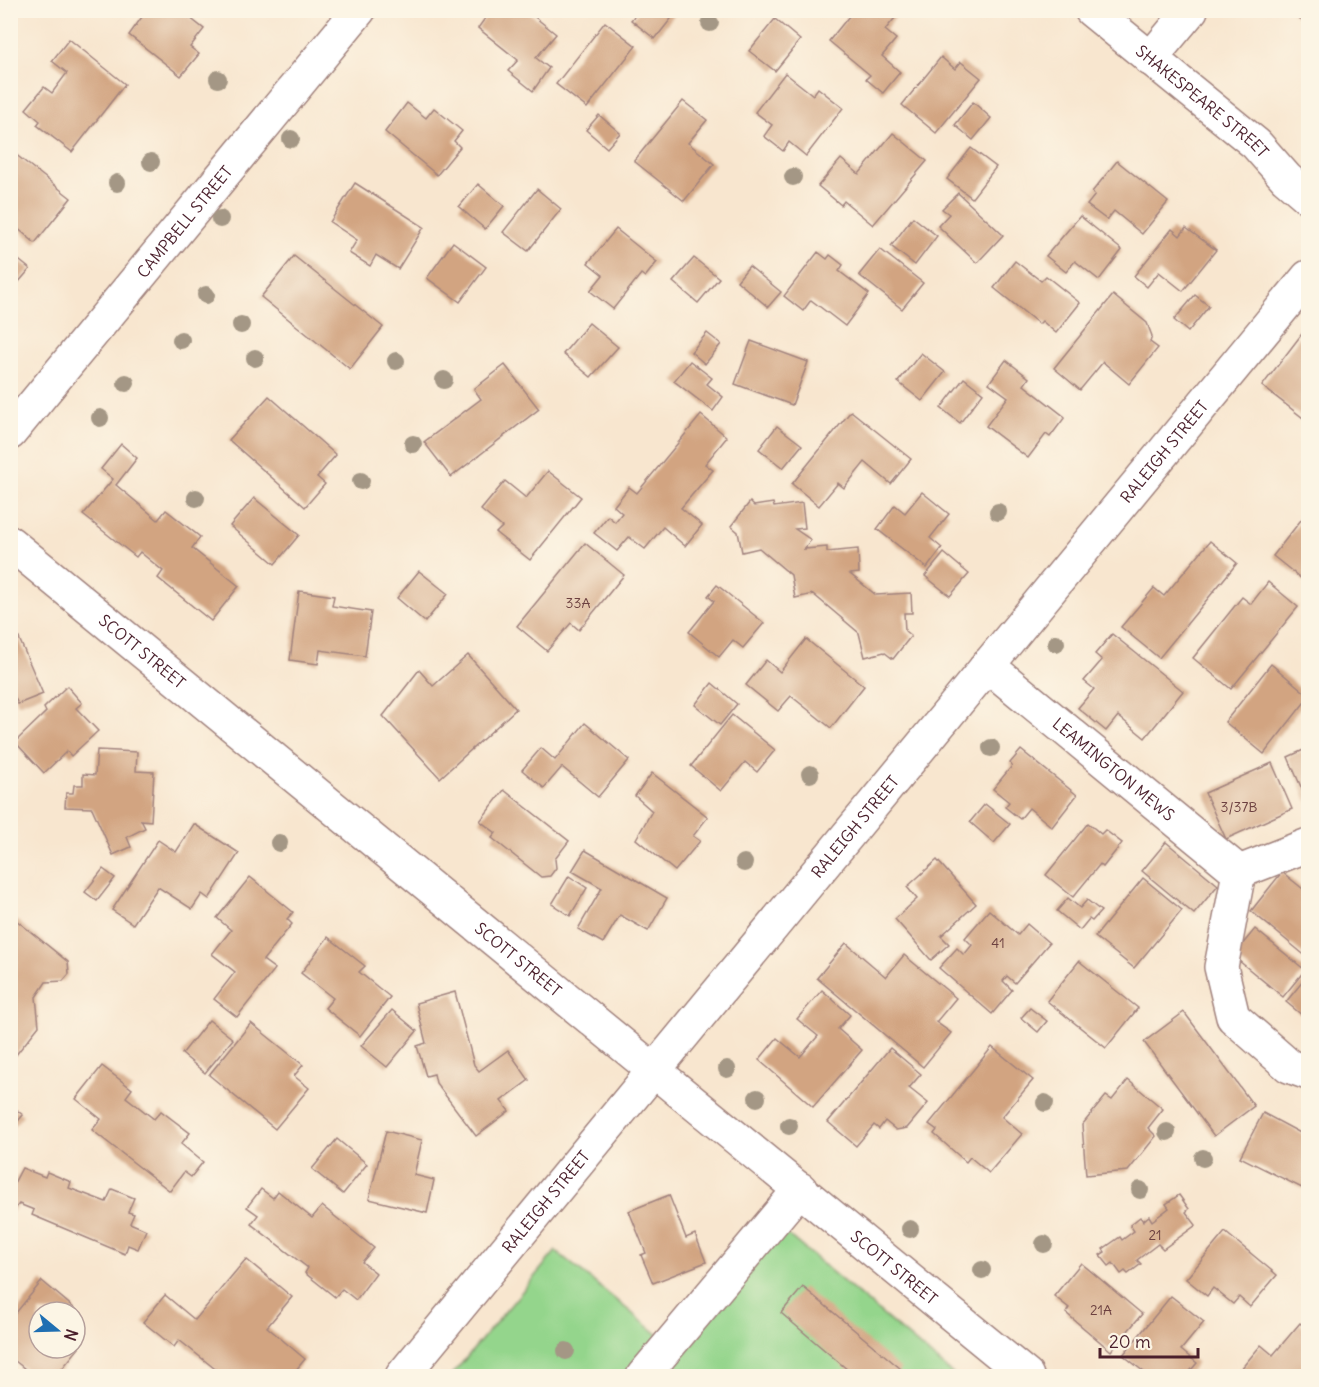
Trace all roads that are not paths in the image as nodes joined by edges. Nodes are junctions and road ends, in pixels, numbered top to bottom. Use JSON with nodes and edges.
{"nodes":[{"id":1,"x":360,"y":10,"type":"edge"},
{"id":2,"x":1091,"y":10,"type":"edge"},
{"id":3,"x":1191,"y":10,"type":"edge"},
{"id":4,"x":1150,"y":59,"type":"junction"},
{"id":5,"x":1308,"y":197,"type":"edge"},
{"id":6,"x":1308,"y":277,"type":"edge"},
{"id":7,"x":10,"y":433,"type":"edge"},
{"id":8,"x":10,"y":543,"type":"edge"},
{"id":9,"x":987,"y":665,"type":"junction"},
{"id":10,"x":1308,"y":845,"type":"edge"},
{"id":11,"x":1239,"y":872,"type":"junction"},
{"id":12,"x":653,"y":1071,"type":"junction"},
{"id":13,"x":1308,"y":1073,"type":"edge"},
{"id":14,"x":800,"y":1189,"type":"junction"},
{"id":15,"x":402,"y":1377,"type":"edge"},
{"id":16,"x":643,"y":1377,"type":"edge"},
{"id":17,"x":1027,"y":1377,"type":"edge"}],
"edges":[{"from":1,"to":7,"type":"street","name":"CAMPBELL STREET"},
{"from":2,"to":4,"type":"street","name":"SHAKESPEARE STREET"},
{"from":3,"to":4,"type":"street"},
{"from":4,"to":5,"type":"street","name":"SHAKESPEARE STREET"},
{"from":6,"to":9,"type":"street","name":"RALEIGH STREET"},
{"from":8,"to":12,"type":"street","name":"SCOTT STREET"},
{"from":9,"to":11,"type":"street","name":"LEAMINGTON MEWS"},
{"from":9,"to":12,"type":"street","name":"RALEIGH STREET"},
{"from":10,"to":11,"type":"street"},
{"from":11,"to":13,"type":"street"},
{"from":12,"to":14,"type":"street","name":"SCOTT STREET"},
{"from":12,"to":15,"type":"street","name":"RALEIGH STREET"},
{"from":14,"to":16,"type":"street"},
{"from":14,"to":17,"type":"street","name":"SCOTT STREET"}]}
